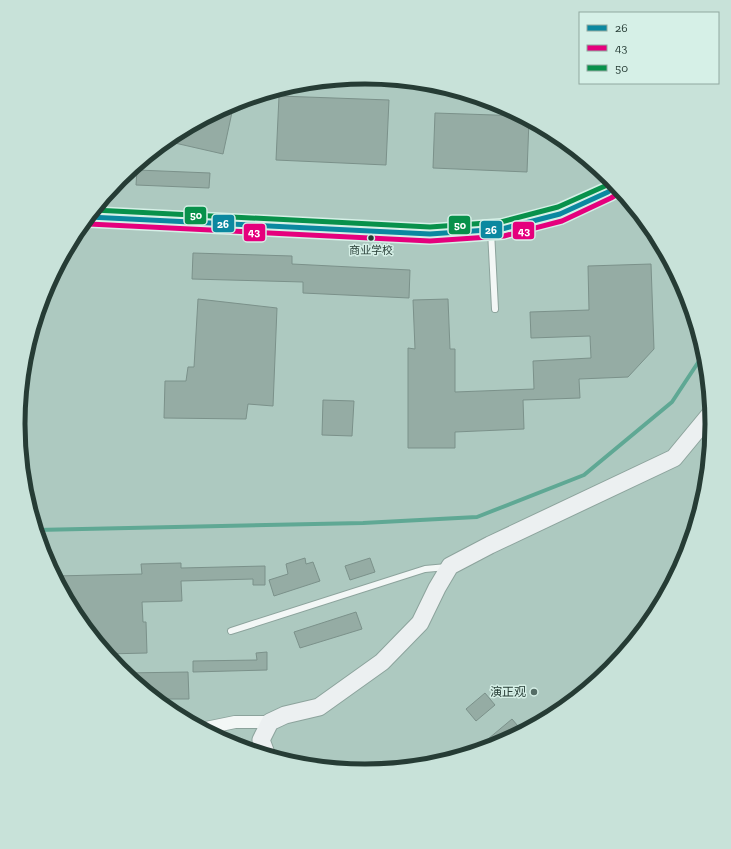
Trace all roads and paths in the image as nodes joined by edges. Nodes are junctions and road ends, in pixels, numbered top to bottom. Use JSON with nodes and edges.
{"nodes":[{"id":1,"x":612,"y":190,"type":"edge"},
{"id":2,"x":95,"y":217,"type":"edge"},
{"id":3,"x":491,"y":229,"type":"junction"},
{"id":4,"x":494,"y":309,"type":"dead end"},
{"id":5,"x":706,"y":420,"type":"edge"},
{"id":6,"x":450,"y":566,"type":"junction"},
{"id":7,"x":231,"y":631,"type":"dead end"},
{"id":8,"x":270,"y":722,"type":"junction"},
{"id":9,"x":210,"y":727,"type":"edge"},
{"id":10,"x":265,"y":749,"type":"edge"}],
"edges":[{"from":1,"to":3,"type":"main road"},
{"from":2,"to":3,"type":"main road"},
{"from":3,"to":4,"type":"lane"},
{"from":5,"to":6,"type":"main road"},
{"from":6,"to":7,"type":"lane"},
{"from":6,"to":8,"type":"main road"},
{"from":8,"to":9,"type":"street"},
{"from":8,"to":10,"type":"main road"}]}
